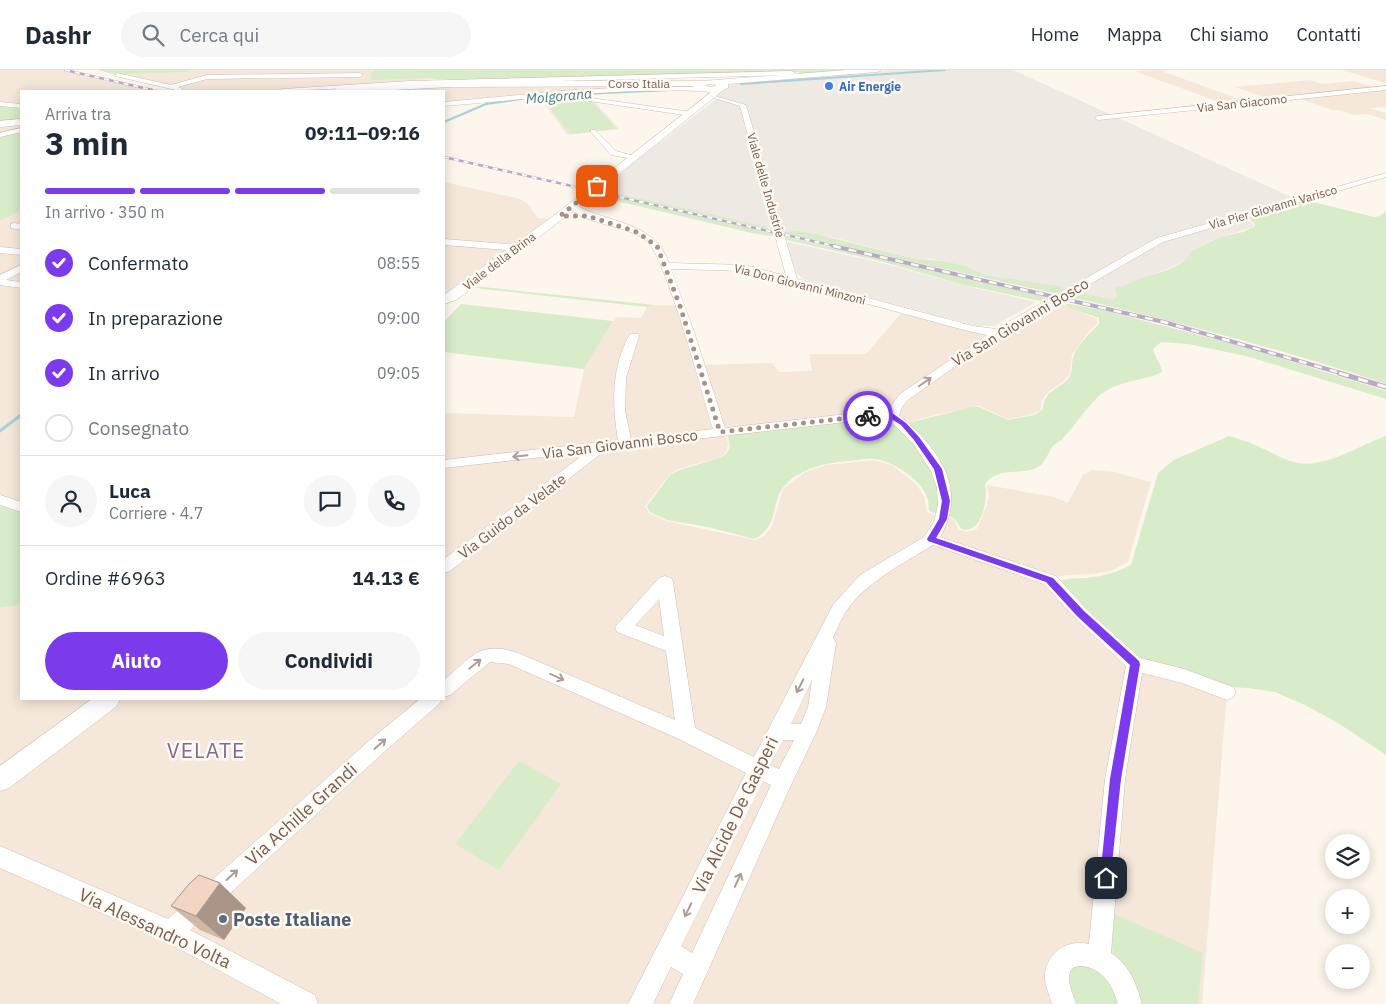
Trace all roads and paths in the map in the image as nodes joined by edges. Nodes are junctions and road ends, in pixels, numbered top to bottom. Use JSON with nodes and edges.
{"nodes":[{"id":1,"x":876,"y":70,"type":"edge"},
{"id":2,"x":117,"y":75,"type":"dead end"},
{"id":3,"x":798,"y":76,"type":"junction"},
{"id":4,"x":369,"y":84,"type":"junction"},
{"id":5,"x":171,"y":88,"type":"junction"},
{"id":6,"x":1386,"y":88,"type":"edge"},
{"id":7,"x":183,"y":90,"type":"edge"},
{"id":8,"x":295,"y":90,"type":"edge"},
{"id":9,"x":352,"y":90,"type":"edge"},
{"id":10,"x":703,"y":90,"type":"junction"},
{"id":11,"x":591,"y":100,"type":"dead end"},
{"id":12,"x":0,"y":104,"type":"edge"},
{"id":13,"x":445,"y":104,"type":"edge"},
{"id":14,"x":20,"y":106,"type":"edge"},
{"id":15,"x":691,"y":114,"type":"junction"},
{"id":16,"x":1098,"y":118,"type":"dead end"},
{"id":17,"x":20,"y":122,"type":"edge"},
{"id":18,"x":0,"y":124,"type":"edge"},
{"id":19,"x":0,"y":129,"type":"edge"},
{"id":20,"x":20,"y":129,"type":"edge"},
{"id":21,"x":20,"y":129,"type":"edge"},
{"id":22,"x":593,"y":131,"type":"dead end"},
{"id":23,"x":0,"y":135,"type":"edge"},
{"id":24,"x":634,"y":157,"type":"junction"},
{"id":25,"x":1386,"y":175,"type":"edge"},
{"id":26,"x":571,"y":206,"type":"junction"},
{"id":27,"x":588,"y":216,"type":"junction"},
{"id":28,"x":556,"y":218,"type":"junction"},
{"id":29,"x":1160,"y":240,"type":"joint"},
{"id":30,"x":445,"y":242,"type":"edge"},
{"id":31,"x":518,"y":248,"type":"junction"},
{"id":32,"x":0,"y":250,"type":"edge"},
{"id":33,"x":20,"y":252,"type":"edge"},
{"id":34,"x":665,"y":266,"type":"junction"},
{"id":35,"x":20,"y":269,"type":"edge"},
{"id":36,"x":0,"y":280,"type":"edge"},
{"id":37,"x":793,"y":282,"type":"junction"},
{"id":38,"x":20,"y":285,"type":"edge"},
{"id":39,"x":445,"y":300,"type":"edge"},
{"id":40,"x":972,"y":329,"type":"junction"},
{"id":41,"x":998,"y":333,"type":"junction"},
{"id":42,"x":634,"y":336,"type":"dead end"},
{"id":43,"x":985,"y":340,"type":"junction"},
{"id":44,"x":898,"y":420,"type":"junction"},
{"id":45,"x":720,"y":432,"type":"junction"},
{"id":46,"x":625,"y":444,"type":"junction"},
{"id":47,"x":603,"y":446,"type":"junction"},
{"id":48,"x":445,"y":464,"type":"edge"},
{"id":49,"x":0,"y":500,"type":"edge"},
{"id":50,"x":20,"y":507,"type":"edge"},
{"id":51,"x":931,"y":539,"type":"junction"},
{"id":52,"x":445,"y":566,"type":"edge"},
{"id":53,"x":830,"y":627,"type":"junction"},
{"id":54,"x":673,"y":647,"type":"dead end"},
{"id":55,"x":1135,"y":664,"type":"junction"},
{"id":56,"x":445,"y":689,"type":"edge"},
{"id":57,"x":1227,"y":692,"type":"dead end"},
{"id":58,"x":108,"y":700,"type":"edge"},
{"id":59,"x":432,"y":700,"type":"edge"},
{"id":60,"x":776,"y":731,"type":"junction"},
{"id":61,"x":686,"y":733,"type":"junction"},
{"id":62,"x":808,"y":733,"type":"junction"},
{"id":63,"x":758,"y":768,"type":"junction"},
{"id":64,"x":0,"y":780,"type":"edge"},
{"id":65,"x":783,"y":781,"type":"junction"},
{"id":66,"x":0,"y":857,"type":"edge"},
{"id":67,"x":171,"y":932,"type":"junction"},
{"id":68,"x":668,"y":951,"type":"junction"},
{"id":69,"x":1099,"y":958,"type":"junction"},
{"id":70,"x":697,"y":969,"type":"junction"},
{"id":71,"x":306,"y":1004,"type":"edge"},
{"id":72,"x":640,"y":1004,"type":"edge"},
{"id":73,"x":681,"y":1004,"type":"edge"},
{"id":74,"x":1064,"y":1004,"type":"edge"},
{"id":75,"x":1130,"y":1004,"type":"edge"}],
"edges":[{"from":1,"to":3,"type":"main road","name":"Corso Italia"},
{"from":2,"to":5,"type":"street"},
{"from":3,"to":4,"type":"street"},
{"from":3,"to":10,"type":"main road","name":"Corso Italia"},
{"from":4,"to":5,"type":"street"},
{"from":4,"to":8,"type":"street"},
{"from":5,"to":7,"type":"street"},
{"from":6,"to":16,"type":"street","name":"Via San Giacomo"},
{"from":9,"to":10,"type":"main road","name":"Corso Italia"},
{"from":10,"to":13,"type":"street","name":"Viale delle Industrie"},
{"from":10,"to":15,"type":"street","name":"Viale della Brina"},
{"from":10,"to":37,"type":"street","name":"Viale delle Industrie"},
{"from":11,"to":15,"type":"street"},
{"from":12,"to":14,"type":"street"},
{"from":15,"to":24,"type":"street","name":"Viale della Brina"},
{"from":17,"to":18,"type":"main road"},
{"from":19,"to":20,"type":"street"},
{"from":21,"to":23,"type":"street"},
{"from":22,"to":24,"type":"street"},
{"from":24,"to":26,"type":"street","name":"Viale della Brina"},
{"from":25,"to":29,"type":"street","name":"Via Pier Giovanni Varisco"},
{"from":26,"to":27,"type":"street"},
{"from":26,"to":28,"type":"street","name":"Viale della Brina"},
{"from":27,"to":28,"type":"street"},
{"from":27,"to":34,"type":"street"},
{"from":28,"to":31,"type":"street","name":"Viale della Brina"},
{"from":29,"to":41,"type":"street","name":"Via San Giovanni Bosco"},
{"from":30,"to":31,"type":"street"},
{"from":31,"to":39,"type":"street","name":"Viale della Brina"},
{"from":32,"to":33,"type":"street"},
{"from":34,"to":37,"type":"street","name":"Via Don Giovanni Minzoni"},
{"from":34,"to":45,"type":"street"},
{"from":35,"to":36,"type":"street"},
{"from":36,"to":38,"type":"street"},
{"from":37,"to":40,"type":"street","name":"Via Don Giovanni Minzoni"},
{"from":40,"to":41,"type":"street","name":"Via Don Giovanni Minzoni"},
{"from":40,"to":43,"type":"street"},
{"from":41,"to":43,"type":"street","name":"Via San Giovanni Bosco"},
{"from":42,"to":46,"type":"street"},
{"from":44,"to":43,"type":"street","name":"Via San Giovanni Bosco","one_way":true},
{"from":44,"to":45,"type":"street","name":"Via San Giovanni Bosco"},
{"from":44,"to":51,"type":"street","name":"Via Alcide De Gasperi"},
{"from":45,"to":46,"type":"street","name":"Via San Giovanni Bosco"},
{"from":46,"to":47,"type":"street","name":"Via San Giovanni Bosco"},
{"from":47,"to":48,"type":"street","name":"Via San Giovanni Bosco","one_way":true},
{"from":47,"to":52,"type":"street","name":"Via Guido da Velate"},
{"from":49,"to":50,"type":"street"},
{"from":51,"to":53,"type":"street","name":"Via Alcide De Gasperi"},
{"from":51,"to":55,"type":"street"},
{"from":53,"to":60,"type":"street","name":"Via Alcide De Gasperi","one_way":true},
{"from":53,"to":62,"type":"street","name":"Via Alcide De Gasperi"},
{"from":54,"to":61,"type":"street"},
{"from":55,"to":57,"type":"street"},
{"from":55,"to":69,"type":"street"},
{"from":56,"to":61,"type":"street","one_way":true},
{"from":58,"to":64,"type":"street"},
{"from":67,"to":59,"type":"street","name":"Via Achille Grandi","one_way":true},
{"from":60,"to":62,"type":"street"},
{"from":60,"to":63,"type":"street","name":"Via Alcide De Gasperi"},
{"from":61,"to":63,"type":"street"},
{"from":62,"to":65,"type":"street","name":"Via Alcide De Gasperi"},
{"from":63,"to":65,"type":"street"},
{"from":63,"to":68,"type":"street","name":"Via Alcide De Gasperi","one_way":true},
{"from":70,"to":65,"type":"street","name":"Via Alcide De Gasperi","one_way":true},
{"from":66,"to":67,"type":"street","name":"Via Alessandro Volta"},
{"from":67,"to":71,"type":"street","name":"Via Alessandro Volta"},
{"from":68,"to":70,"type":"street"},
{"from":68,"to":72,"type":"street","name":"Via Alcide De Gasperi"},
{"from":69,"to":74,"type":"street"},
{"from":69,"to":75,"type":"street"},
{"from":70,"to":73,"type":"street","name":"Via Alcide De Gasperi"}]}
